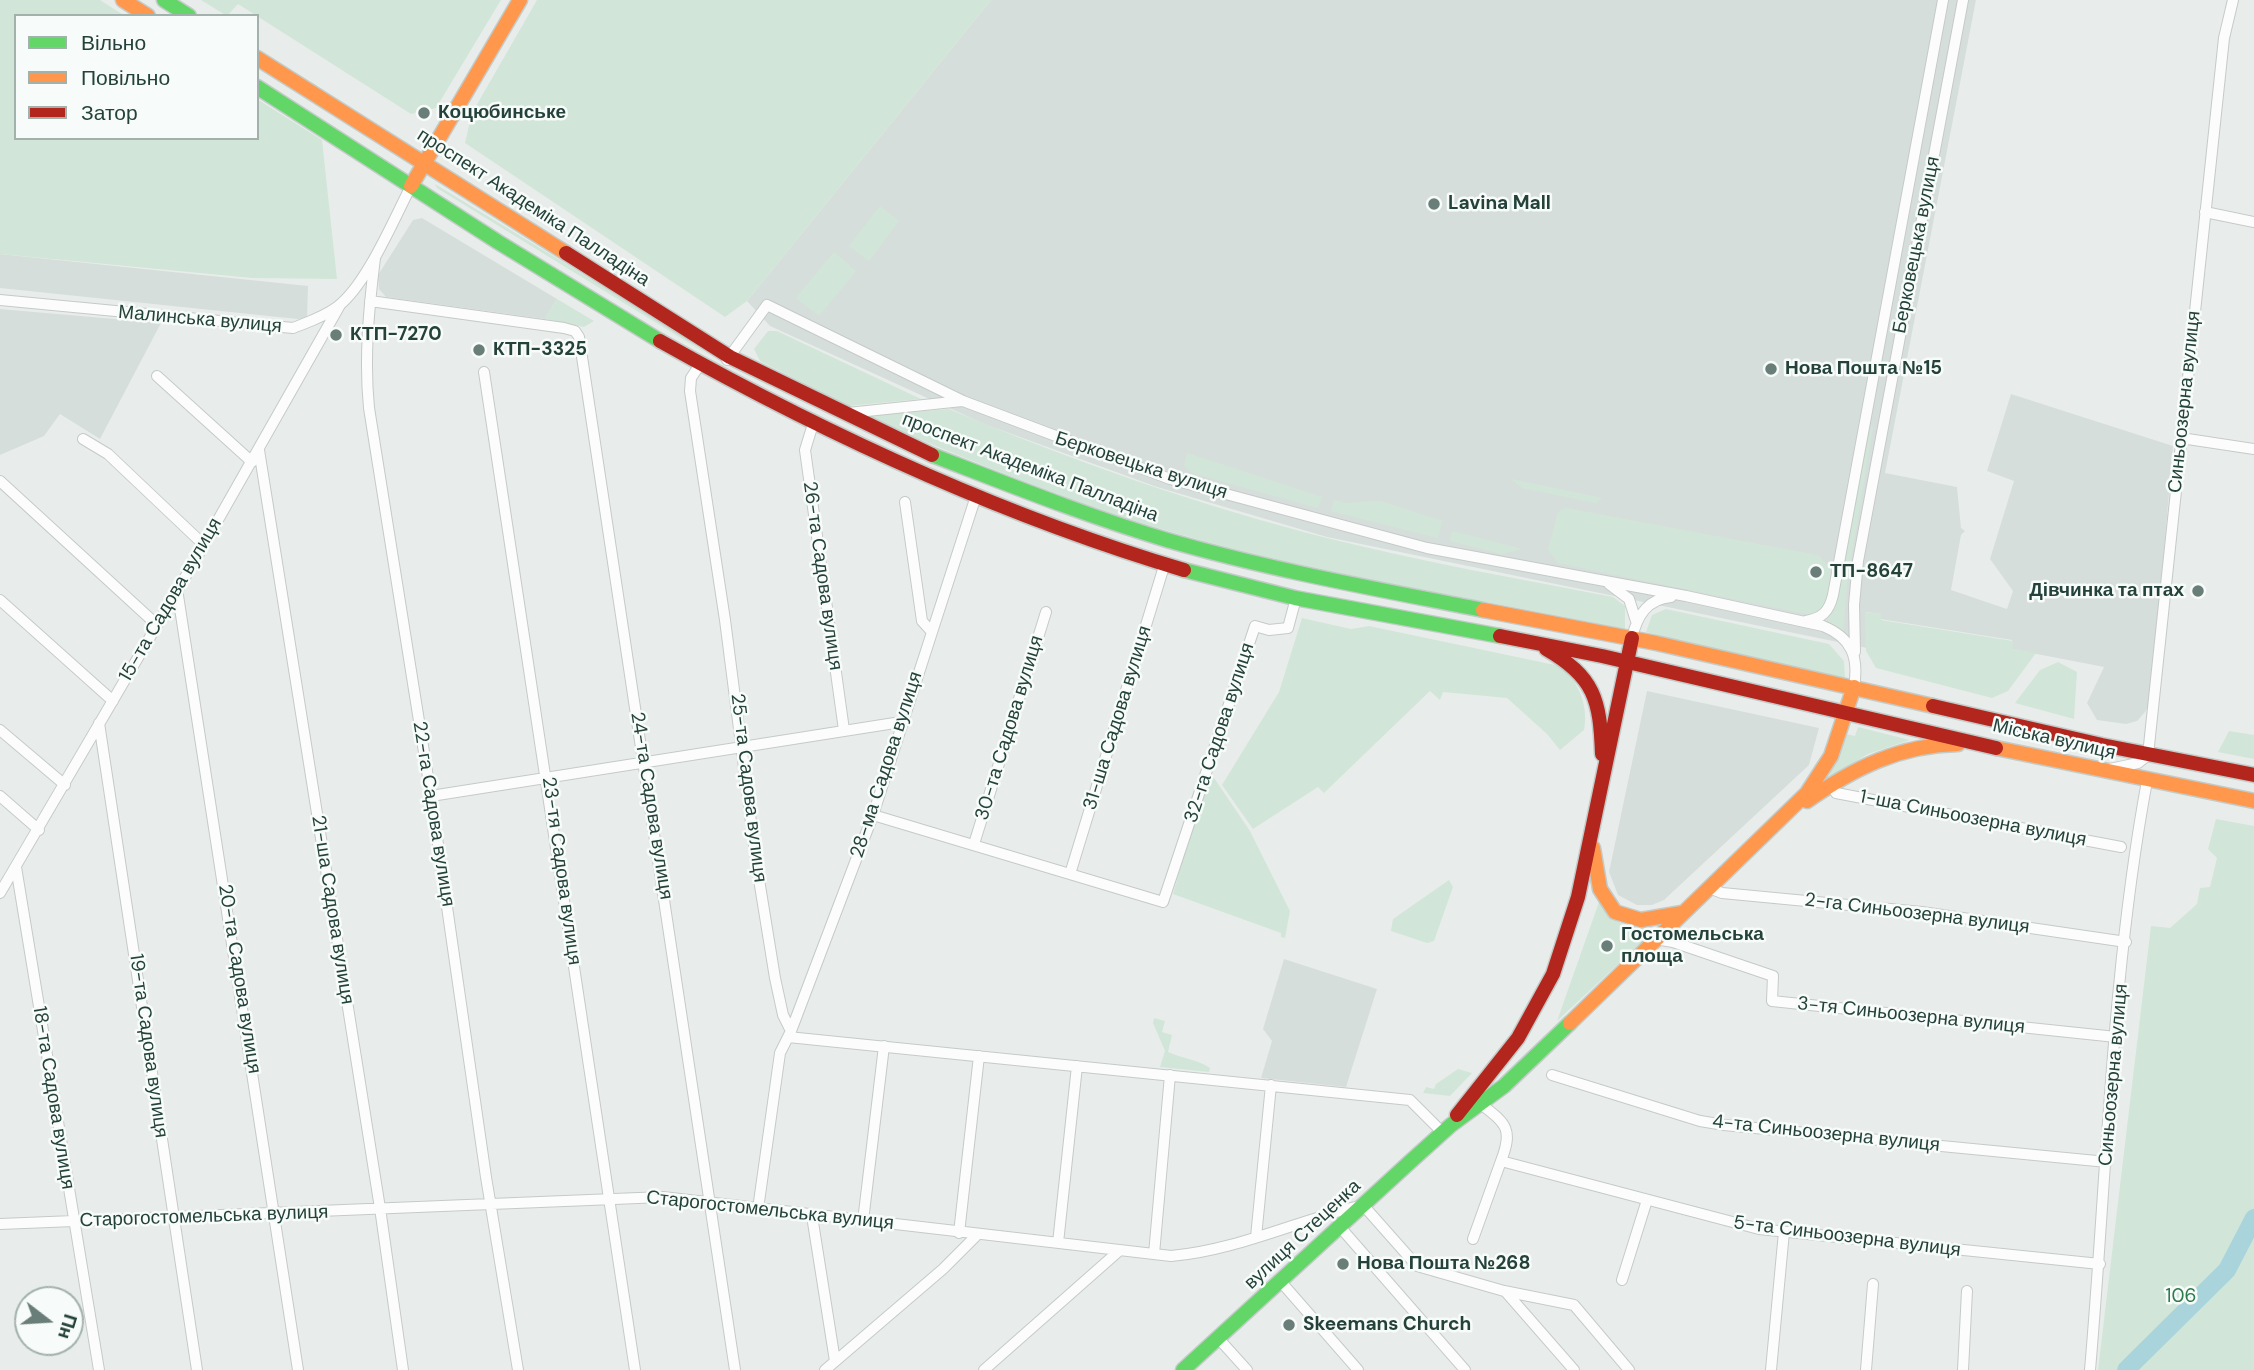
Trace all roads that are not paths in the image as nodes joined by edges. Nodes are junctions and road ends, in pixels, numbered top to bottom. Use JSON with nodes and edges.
{"nodes":[{"id":1,"x":123,"y":0,"type":"edge"},
{"id":2,"x":164,"y":0,"type":"edge"},
{"id":3,"x":520,"y":0,"type":"edge"},
{"id":4,"x":1943,"y":0,"type":"edge"},
{"id":5,"x":1964,"y":0,"type":"edge"},
{"id":6,"x":2233,"y":0,"type":"edge"},
{"id":7,"x":145,"y":14,"type":"edge"},
{"id":8,"x":187,"y":14,"type":"edge"},
{"id":9,"x":259,"y":59,"type":"edge"},
{"id":10,"x":259,"y":88,"type":"edge"},
{"id":11,"x":424,"y":161,"type":"junction"},
{"id":12,"x":411,"y":186,"type":"junction"},
{"id":13,"x":2205,"y":212,"type":"junction"},
{"id":14,"x":2254,"y":222,"type":"edge"},
{"id":15,"x":375,"y":258,"type":"junction"},
{"id":16,"x":0,"y":300,"type":"edge"},
{"id":17,"x":370,"y":301,"type":"junction"},
{"id":18,"x":340,"y":305,"type":"junction"},
{"id":19,"x":730,"y":357,"type":"junction"},
{"id":20,"x":699,"y":366,"type":"junction"},
{"id":21,"x":484,"y":372,"type":"dead end"},
{"id":22,"x":717,"y":375,"type":"junction"},
{"id":23,"x":157,"y":376,"type":"dead end"},
{"id":24,"x":962,"y":401,"type":"junction"},
{"id":25,"x":842,"y":413,"type":"junction"},
{"id":26,"x":813,"y":424,"type":"junction"},
{"id":27,"x":2181,"y":438,"type":"junction"},
{"id":28,"x":83,"y":439,"type":"dead end"},
{"id":29,"x":2254,"y":449,"type":"edge"},
{"id":30,"x":259,"y":450,"type":"junction"},
{"id":31,"x":252,"y":462,"type":"junction"},
{"id":32,"x":0,"y":481,"type":"edge"},
{"id":33,"x":976,"y":496,"type":"junction"},
{"id":34,"x":905,"y":502,"type":"dead end"},
{"id":35,"x":204,"y":545,"type":"junction"},
{"id":36,"x":1165,"y":563,"type":"junction"},
{"id":37,"x":1599,"y":579,"type":"junction"},
{"id":38,"x":177,"y":589,"type":"junction"},
{"id":39,"x":1686,"y":596,"type":"junction"},
{"id":40,"x":1296,"y":598,"type":"junction"},
{"id":41,"x":0,"y":600,"type":"edge"},
{"id":42,"x":1046,"y":612,"type":"dead end"},
{"id":43,"x":1636,"y":621,"type":"junction"},
{"id":44,"x":1803,"y":622,"type":"junction"},
{"id":45,"x":156,"y":624,"type":"junction"},
{"id":46,"x":931,"y":631,"type":"junction"},
{"id":47,"x":1632,"y":638,"type":"junction"},
{"id":48,"x":1529,"y":640,"type":"junction"},
{"id":49,"x":1856,"y":656,"type":"junction"},
{"id":50,"x":1627,"y":662,"type":"junction"},
{"id":51,"x":1854,"y":687,"type":"junction"},
{"id":52,"x":113,"y":701,"type":"junction"},
{"id":53,"x":1847,"y":713,"type":"junction"},
{"id":54,"x":901,"y":722,"type":"junction"},
{"id":55,"x":99,"y":723,"type":"junction"},
{"id":56,"x":0,"y":730,"type":"edge"},
{"id":57,"x":844,"y":730,"type":"junction"},
{"id":58,"x":742,"y":745,"type":"junction"},
{"id":59,"x":1989,"y":746,"type":"junction"},
{"id":60,"x":2148,"y":755,"type":"junction"},
{"id":61,"x":645,"y":760,"type":"junction"},
{"id":62,"x":2103,"y":771,"type":"junction"},
{"id":63,"x":2254,"y":775,"type":"edge"},
{"id":64,"x":547,"y":779,"type":"junction"},
{"id":65,"x":2147,"y":781,"type":"junction"},
{"id":66,"x":1602,"y":784,"type":"junction"},
{"id":67,"x":1831,"y":784,"type":"junction"},
{"id":68,"x":65,"y":785,"type":"junction"},
{"id":69,"x":0,"y":796,"type":"edge"},
{"id":70,"x":431,"y":796,"type":"junction"},
{"id":71,"x":2254,"y":801,"type":"edge"},
{"id":72,"x":1790,"y":810,"type":"junction"},
{"id":73,"x":873,"y":815,"type":"junction"},
{"id":74,"x":38,"y":830,"type":"junction"},
{"id":75,"x":1592,"y":833,"type":"junction"},
{"id":76,"x":974,"y":844,"type":"junction"},
{"id":77,"x":2121,"y":847,"type":"dead end"},
{"id":78,"x":16,"y":867,"type":"junction"},
{"id":79,"x":1070,"y":874,"type":"junction"},
{"id":80,"x":1709,"y":888,"type":"junction"},
{"id":81,"x":0,"y":893,"type":"edge"},
{"id":82,"x":1683,"y":913,"type":"junction"},
{"id":83,"x":1655,"y":939,"type":"junction"},
{"id":84,"x":2126,"y":942,"type":"junction"},
{"id":85,"x":790,"y":1034,"type":"junction"},
{"id":86,"x":2116,"y":1037,"type":"junction"},
{"id":87,"x":884,"y":1046,"type":"junction"},
{"id":88,"x":979,"y":1056,"type":"junction"},
{"id":89,"x":1077,"y":1066,"type":"junction"},
{"id":90,"x":1170,"y":1075,"type":"junction"},
{"id":91,"x":1552,"y":1075,"type":"dead end"},
{"id":92,"x":1271,"y":1085,"type":"junction"},
{"id":93,"x":1482,"y":1105,"type":"junction"},
{"id":94,"x":1445,"y":1130,"type":"junction"},
{"id":95,"x":1502,"y":1161,"type":"junction"},
{"id":96,"x":2107,"y":1162,"type":"junction"},
{"id":97,"x":609,"y":1197,"type":"junction"},
{"id":98,"x":1647,"y":1200,"type":"junction"},
{"id":99,"x":710,"y":1202,"type":"junction"},
{"id":100,"x":492,"y":1203,"type":"junction"},
{"id":101,"x":1363,"y":1205,"type":"junction"},
{"id":102,"x":380,"y":1208,"type":"junction"},
{"id":103,"x":758,"y":1209,"type":"junction"},
{"id":104,"x":274,"y":1213,"type":"junction"},
{"id":105,"x":811,"y":1216,"type":"junction"},
{"id":106,"x":173,"y":1218,"type":"junction"},
{"id":107,"x":863,"y":1221,"type":"junction"},
{"id":108,"x":73,"y":1222,"type":"junction"},
{"id":109,"x":0,"y":1224,"type":"edge"},
{"id":110,"x":1339,"y":1227,"type":"junction"},
{"id":111,"x":1784,"y":1232,"type":"junction"},
{"id":112,"x":959,"y":1233,"type":"junction"},
{"id":113,"x":977,"y":1235,"type":"junction"},
{"id":114,"x":1256,"y":1237,"type":"junction"},
{"id":115,"x":1473,"y":1239,"type":"dead end"},
{"id":116,"x":1058,"y":1243,"type":"junction"},
{"id":117,"x":1120,"y":1250,"type":"junction"},
{"id":118,"x":1154,"y":1254,"type":"junction"},
{"id":119,"x":2099,"y":1264,"type":"junction"},
{"id":120,"x":1622,"y":1280,"type":"dead end"},
{"id":121,"x":1282,"y":1283,"type":"junction"},
{"id":122,"x":1874,"y":1284,"type":"dead end"},
{"id":123,"x":1504,"y":1291,"type":"junction"},
{"id":124,"x":1967,"y":1291,"type":"dead end"},
{"id":125,"x":1219,"y":1339,"type":"junction"},
{"id":126,"x":835,"y":1361,"type":"junction"},
{"id":127,"x":99,"y":1370,"type":"edge"},
{"id":128,"x":197,"y":1370,"type":"edge"},
{"id":129,"x":298,"y":1370,"type":"edge"},
{"id":130,"x":403,"y":1370,"type":"edge"},
{"id":131,"x":518,"y":1370,"type":"edge"},
{"id":132,"x":635,"y":1370,"type":"edge"},
{"id":133,"x":735,"y":1370,"type":"edge"},
{"id":134,"x":825,"y":1370,"type":"edge"},
{"id":135,"x":984,"y":1370,"type":"edge"},
{"id":136,"x":1183,"y":1370,"type":"edge"},
{"id":137,"x":1247,"y":1370,"type":"edge"},
{"id":138,"x":1358,"y":1370,"type":"edge"},
{"id":139,"x":1465,"y":1370,"type":"edge"},
{"id":140,"x":1574,"y":1370,"type":"edge"},
{"id":141,"x":1629,"y":1370,"type":"edge"},
{"id":142,"x":1771,"y":1370,"type":"edge"},
{"id":143,"x":1866,"y":1370,"type":"edge"},
{"id":144,"x":1962,"y":1370,"type":"edge"},
{"id":145,"x":2090,"y":1370,"type":"edge"}],
"edges":[{"from":1,"to":7,"type":"main road"},
{"from":2,"to":8,"type":"main road"},
{"from":3,"to":11,"type":"main road"},
{"from":4,"to":44,"type":"street","name":"Берковецька вулиця"},
{"from":5,"to":49,"type":"street","name":"Берковецька вулиця"},
{"from":6,"to":13,"type":"street","name":"Синьоозерна вулиця"},
{"from":9,"to":11,"type":"main road","name":"проспект Академіка Палладіна"},
{"from":10,"to":12,"type":"main road"},
{"from":11,"to":12,"type":"main road"},
{"from":11,"to":19,"type":"main road","name":"проспект Академіка Палладіна"},
{"from":12,"to":15,"type":"street","name":"Малинська вулиця"},
{"from":12,"to":20,"type":"main road"},
{"from":13,"to":14,"type":"street"},
{"from":13,"to":27,"type":"street","name":"Синьоозерна вулиця"},
{"from":15,"to":17,"type":"street","name":"22-га Садова вулиця"},
{"from":15,"to":18,"type":"street","name":"Малинська вулиця"},
{"from":16,"to":18,"type":"street","name":"Малинська вулиця"},
{"from":17,"to":61,"type":"street","name":"24-та Садова вулиця"},
{"from":17,"to":70,"type":"street","name":"22-га Садова вулиця"},
{"from":18,"to":30,"type":"street","name":"15-та Садова вулиця"},
{"from":19,"to":22,"type":"street"},
{"from":19,"to":24,"type":"street","name":"Берковецька вулиця"},
{"from":19,"to":25,"type":"main road","name":"проспект Академіка Палладіна"},
{"from":20,"to":22,"type":"main road"},
{"from":20,"to":58,"type":"street","name":"25-та Садова вулиця"},
{"from":21,"to":64,"type":"street","name":"23-тя Садова вулиця"},
{"from":22,"to":26,"type":"main road"},
{"from":23,"to":31,"type":"street"},
{"from":24,"to":25,"type":"street"},
{"from":24,"to":37,"type":"street","name":"Берковецька вулиця"},
{"from":25,"to":47,"type":"main road","name":"проспект Академіка Палладіна"},
{"from":26,"to":33,"type":"main road"},
{"from":26,"to":57,"type":"street","name":"26-та Садова вулиця"},
{"from":27,"to":29,"type":"street"},
{"from":27,"to":60,"type":"street","name":"Синьоозерна вулиця"},
{"from":28,"to":35,"type":"street"},
{"from":30,"to":31,"type":"street","name":"15-та Садова вулиця"},
{"from":30,"to":102,"type":"street","name":"21-ша Садова вулиця"},
{"from":31,"to":35,"type":"street","name":"15-та Садова вулиця"},
{"from":32,"to":45,"type":"street"},
{"from":33,"to":36,"type":"main road"},
{"from":33,"to":46,"type":"street","name":"28-ма Садова вулиця"},
{"from":34,"to":46,"type":"street"},
{"from":35,"to":38,"type":"street","name":"15-та Садова вулиця"},
{"from":36,"to":40,"type":"main road"},
{"from":36,"to":79,"type":"street","name":"31-ша Садова вулиця"},
{"from":37,"to":39,"type":"street","name":"Берковецька вулиця"},
{"from":37,"to":43,"type":"street","name":"Берковецька вулиця"},
{"from":38,"to":45,"type":"street","name":"15-та Садова вулиця"},
{"from":38,"to":104,"type":"street","name":"20-та Садова вулиця"},
{"from":39,"to":43,"type":"street","name":"Берковецька вулиця"},
{"from":39,"to":44,"type":"street","name":"Берковецька вулиця"},
{"from":40,"to":48,"type":"main road"},
{"from":40,"to":79,"type":"street","name":"32-га Садова вулиця"},
{"from":41,"to":52,"type":"street"},
{"from":42,"to":76,"type":"street","name":"30-та Садова вулиця"},
{"from":43,"to":47,"type":"street"},
{"from":44,"to":49,"type":"street","name":"Берковецька вулиця"},
{"from":45,"to":52,"type":"street","name":"15-та Садова вулиця"},
{"from":46,"to":54,"type":"street","name":"28-ма Садова вулиця"},
{"from":47,"to":50,"type":"main road"},
{"from":47,"to":51,"type":"main road"},
{"from":48,"to":50,"type":"main road"},
{"from":48,"to":66,"type":"main road"},
{"from":49,"to":51,"type":"street","name":"Берковецька вулиця"},
{"from":50,"to":53,"type":"main road"},
{"from":50,"to":66,"type":"main road"},
{"from":51,"to":53,"type":"main road"},
{"from":51,"to":60,"type":"main road","name":"Міська вулиця"},
{"from":52,"to":55,"type":"street","name":"15-та Садова вулиця"},
{"from":53,"to":59,"type":"main road","name":"Міська вулиця"},
{"from":53,"to":72,"type":"main road"},
{"from":54,"to":57,"type":"street"},
{"from":54,"to":73,"type":"street","name":"28-ма Садова вулиця"},
{"from":55,"to":68,"type":"street","name":"15-та Садова вулиця"},
{"from":55,"to":106,"type":"street","name":"19-та Садова вулиця"},
{"from":56,"to":68,"type":"street"},
{"from":57,"to":58,"type":"street"},
{"from":58,"to":61,"type":"street"},
{"from":58,"to":85,"type":"street","name":"25-та Садова вулиця"},
{"from":59,"to":62,"type":"main road","name":"Міська вулиця"},
{"from":59,"to":67,"type":"main road"},
{"from":60,"to":62,"type":"street"},
{"from":60,"to":63,"type":"main road","name":"Міська вулиця"},
{"from":61,"to":64,"type":"street"},
{"from":61,"to":99,"type":"street","name":"24-та Садова вулиця"},
{"from":62,"to":65,"type":"main road","name":"Міська вулиця"},
{"from":64,"to":70,"type":"street"},
{"from":64,"to":97,"type":"street","name":"23-тя Садова вулиця"},
{"from":65,"to":71,"type":"main road","name":"Міська вулиця"},
{"from":65,"to":84,"type":"street","name":"Синьоозерна вулиця"},
{"from":66,"to":75,"type":"main road"},
{"from":67,"to":72,"type":"main road"},
{"from":67,"to":77,"type":"street","name":"1-ша Синьоозерна вулиця"},
{"from":68,"to":74,"type":"street","name":"15-та Садова вулиця"},
{"from":69,"to":74,"type":"street"},
{"from":70,"to":100,"type":"street","name":"22-га Садова вулиця"},
{"from":72,"to":80,"type":"main road"},
{"from":73,"to":76,"type":"street"},
{"from":73,"to":85,"type":"street","name":"28-ма Садова вулиця"},
{"from":74,"to":78,"type":"street","name":"15-та Садова вулиця"},
{"from":75,"to":82,"type":"main road"},
{"from":75,"to":94,"type":"main road","name":"вулиця Стеценка"},
{"from":76,"to":79,"type":"street"},
{"from":78,"to":81,"type":"street","name":"15-та Садова вулиця"},
{"from":78,"to":108,"type":"street","name":"18-та Садова вулиця"},
{"from":80,"to":82,"type":"main road"},
{"from":80,"to":84,"type":"street","name":"2-га Синьоозерна вулиця"},
{"from":82,"to":83,"type":"main road","name":"вулиця Стеценка"},
{"from":83,"to":86,"type":"street","name":"3-тя Синьоозерна вулиця"},
{"from":83,"to":93,"type":"main road","name":"вулиця Стеценка"},
{"from":84,"to":86,"type":"street","name":"Синьоозерна вулиця"},
{"from":85,"to":87,"type":"street"},
{"from":85,"to":103,"type":"street"},
{"from":86,"to":96,"type":"street","name":"Синьоозерна вулиця"},
{"from":87,"to":88,"type":"street"},
{"from":87,"to":107,"type":"street"},
{"from":88,"to":89,"type":"street"},
{"from":88,"to":112,"type":"street"},
{"from":89,"to":90,"type":"street"},
{"from":89,"to":116,"type":"street"},
{"from":90,"to":92,"type":"street"},
{"from":90,"to":118,"type":"street"},
{"from":91,"to":96,"type":"street","name":"4-та Синьоозерна вулиця"},
{"from":92,"to":94,"type":"street"},
{"from":92,"to":114,"type":"street"},
{"from":93,"to":94,"type":"main road","name":"вулиця Стеценка"},
{"from":93,"to":95,"type":"street"},
{"from":94,"to":101,"type":"main road","name":"вулиця Стеценка"},
{"from":95,"to":98,"type":"street","name":"5-та Синьоозерна вулиця"},
{"from":95,"to":115,"type":"street"},
{"from":96,"to":119,"type":"street","name":"Синьоозерна вулиця"},
{"from":97,"to":99,"type":"street","name":"Старогостомельська вулиця"},
{"from":97,"to":100,"type":"street","name":"Старогостомельська вулиця"},
{"from":97,"to":132,"type":"street","name":"23-тя Садова вулиця"},
{"from":98,"to":111,"type":"street","name":"5-та Синьоозерна вулиця"},
{"from":98,"to":120,"type":"street"},
{"from":99,"to":103,"type":"street","name":"Старогостомельська вулиця"},
{"from":99,"to":133,"type":"street","name":"24-та Садова вулиця"},
{"from":100,"to":102,"type":"street","name":"Старогостомельська вулиця"},
{"from":100,"to":131,"type":"street","name":"22-га Садова вулиця"},
{"from":101,"to":110,"type":"main road","name":"вулиця Стеценка"},
{"from":101,"to":114,"type":"street","name":"Старогостомельська вулиця"},
{"from":101,"to":123,"type":"street"},
{"from":102,"to":104,"type":"street","name":"Старогостомельська вулиця"},
{"from":102,"to":130,"type":"street","name":"21-ша Садова вулиця"},
{"from":103,"to":105,"type":"street","name":"Старогостомельська вулиця"},
{"from":104,"to":106,"type":"street","name":"Старогостомельська вулиця"},
{"from":104,"to":129,"type":"street","name":"20-та Садова вулиця"},
{"from":105,"to":107,"type":"street","name":"Старогостомельська вулиця"},
{"from":105,"to":126,"type":"street"},
{"from":106,"to":108,"type":"street","name":"Старогостомельська вулиця"},
{"from":106,"to":128,"type":"street","name":"19-та Садова вулиця"},
{"from":107,"to":112,"type":"street","name":"Старогостомельська вулиця"},
{"from":108,"to":109,"type":"street","name":"Старогостомельська вулиця"},
{"from":108,"to":127,"type":"street","name":"18-та Садова вулиця"},
{"from":110,"to":121,"type":"main road","name":"вулиця Стеценка"},
{"from":110,"to":139,"type":"street"},
{"from":111,"to":119,"type":"street","name":"5-та Синьоозерна вулиця"},
{"from":111,"to":142,"type":"street"},
{"from":112,"to":113,"type":"street","name":"Старогостомельська вулиця"},
{"from":113,"to":116,"type":"street","name":"Старогостомельська вулиця"},
{"from":113,"to":126,"type":"street"},
{"from":114,"to":118,"type":"street","name":"Старогостомельська вулиця"},
{"from":116,"to":117,"type":"street","name":"Старогостомельська вулиця"},
{"from":117,"to":118,"type":"street","name":"Старогостомельська вулиця"},
{"from":117,"to":135,"type":"street"},
{"from":119,"to":145,"type":"street","name":"Синьоозерна вулиця"},
{"from":121,"to":125,"type":"main road","name":"вулиця Стеценка"},
{"from":121,"to":138,"type":"street"},
{"from":122,"to":143,"type":"street"},
{"from":123,"to":140,"type":"street"},
{"from":123,"to":141,"type":"street"},
{"from":124,"to":144,"type":"street"},
{"from":125,"to":136,"type":"main road","name":"вулиця Стеценка"},
{"from":125,"to":137,"type":"street"},
{"from":126,"to":134,"type":"street"}]}
